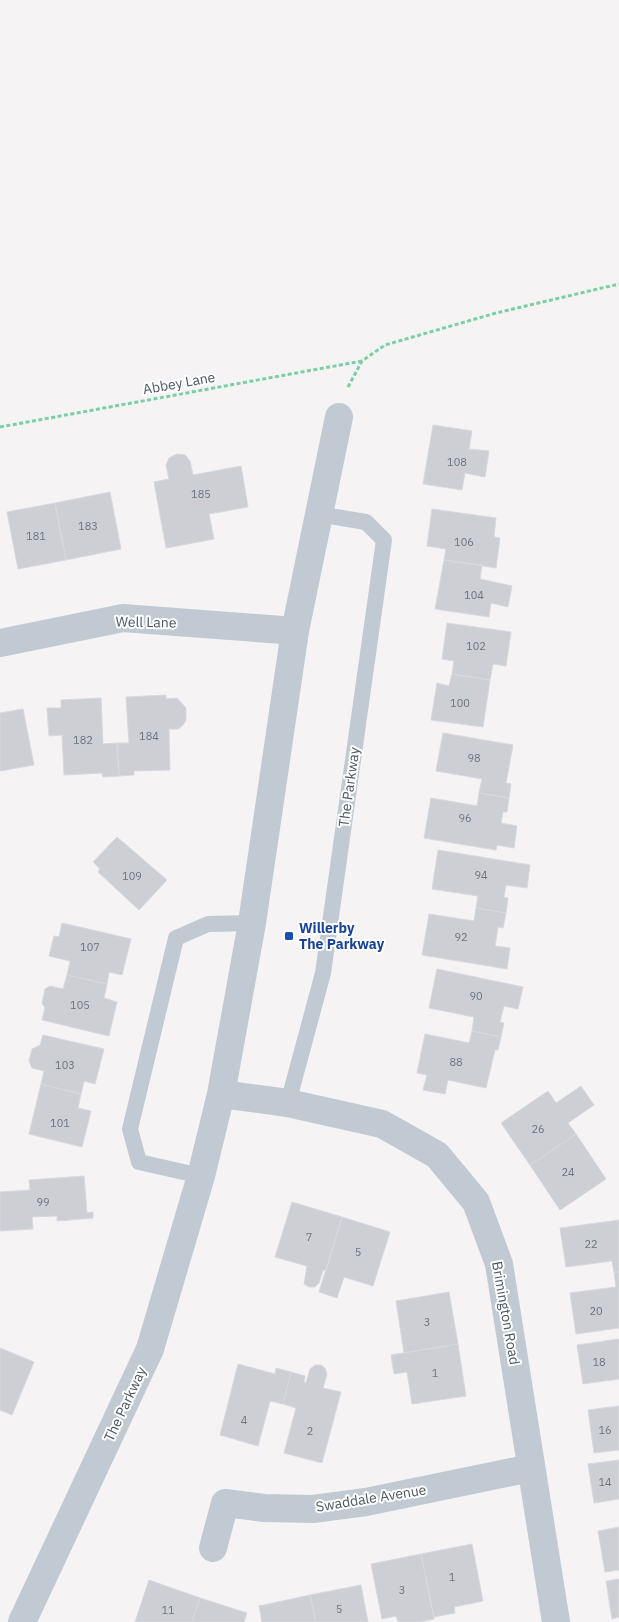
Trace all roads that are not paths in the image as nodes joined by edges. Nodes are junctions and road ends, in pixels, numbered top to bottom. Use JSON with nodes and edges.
{"nodes":[{"id":1,"x":339,"y":417,"type":"road end"},
{"id":2,"x":318,"y":514,"type":"junction"},
{"id":3,"x":295,"y":631,"type":"junction"},
{"id":4,"x":0,"y":643,"type":"edge"},
{"id":5,"x":252,"y":923,"type":"junction"},
{"id":6,"x":221,"y":1094,"type":"junction"},
{"id":7,"x":288,"y":1104,"type":"junction"},
{"id":8,"x":201,"y":1176,"type":"junction"},
{"id":9,"x":531,"y":1468,"type":"junction"},
{"id":10,"x":213,"y":1548,"type":"dead end"},
{"id":11,"x":22,"y":1622,"type":"edge"},
{"id":12,"x":556,"y":1622,"type":"edge"}],
"edges":[{"from":1,"to":2,"type":"street","name":"The Parkway"},
{"from":2,"to":3,"type":"street","name":"The Parkway"},
{"from":2,"to":7,"type":"lane","name":"The Parkway"},
{"from":3,"to":4,"type":"street","name":"Well Lane"},
{"from":3,"to":5,"type":"street","name":"The Parkway"},
{"from":5,"to":6,"type":"street","name":"The Parkway"},
{"from":5,"to":8,"type":"lane"},
{"from":6,"to":7,"type":"street","name":"Brimington Road"},
{"from":6,"to":8,"type":"street","name":"The Parkway"},
{"from":7,"to":9,"type":"street","name":"Brimington Road"},
{"from":8,"to":11,"type":"street","name":"The Parkway"},
{"from":9,"to":10,"type":"street","name":"Swaddale Avenue"},
{"from":9,"to":12,"type":"street","name":"Brimington Road"}]}
